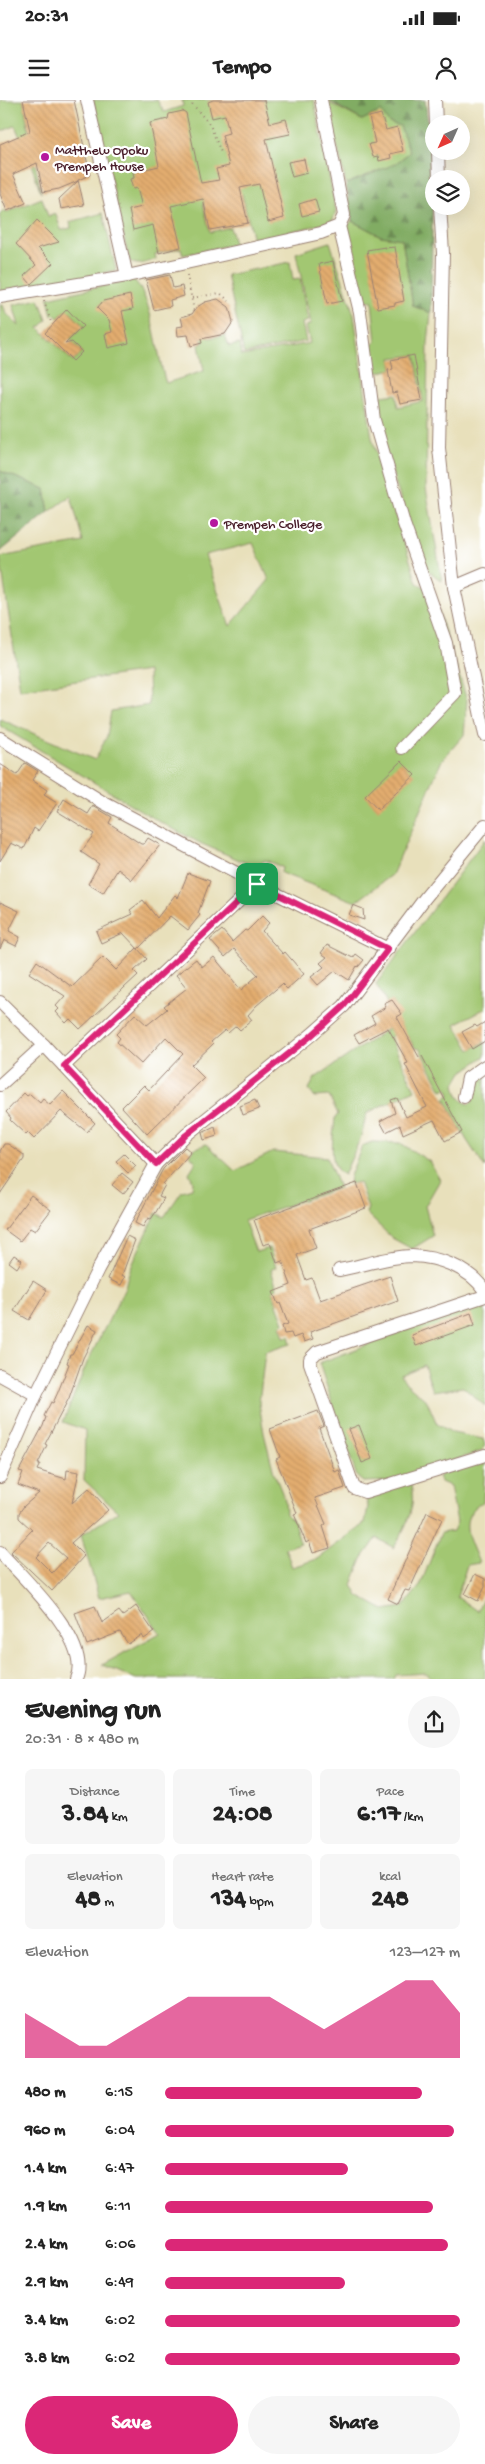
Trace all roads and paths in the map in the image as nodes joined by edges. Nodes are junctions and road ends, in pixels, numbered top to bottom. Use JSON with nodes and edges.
{"nodes":[{"id":1,"x":87,"y":100,"type":"edge"},
{"id":2,"x":189,"y":100,"type":"edge"},
{"id":3,"x":321,"y":100,"type":"edge"},
{"id":4,"x":435,"y":100,"type":"edge"},
{"id":5,"x":436,"y":115,"type":"edge"},
{"id":6,"x":222,"y":155,"type":"dead end"},
{"id":7,"x":441,"y":215,"type":"edge"},
{"id":8,"x":339,"y":226,"type":"junction"},
{"id":9,"x":184,"y":263,"type":"junction"},
{"id":10,"x":127,"y":276,"type":"junction"},
{"id":11,"x":40,"y":292,"type":"junction"},
{"id":12,"x":0,"y":297,"type":"edge"},
{"id":13,"x":192,"y":298,"type":"junction"},
{"id":14,"x":229,"y":301,"type":"dead end"},
{"id":15,"x":194,"y":311,"type":"dead end"},
{"id":16,"x":51,"y":322,"type":"dead end"},
{"id":17,"x":485,"y":574,"type":"edge"},
{"id":18,"x":454,"y":587,"type":"junction"},
{"id":19,"x":485,"y":735,"type":"edge"},
{"id":20,"x":0,"y":738,"type":"edge"},
{"id":21,"x":402,"y":748,"type":"dead end"},
{"id":22,"x":485,"y":825,"type":"edge"},
{"id":23,"x":257,"y":884,"type":"junction"},
{"id":24,"x":388,"y":949,"type":"junction"},
{"id":25,"x":0,"y":1002,"type":"edge"},
{"id":26,"x":44,"y":1045,"type":"junction"},
{"id":27,"x":64,"y":1066,"type":"junction"},
{"id":28,"x":485,"y":1066,"type":"edge"},
{"id":29,"x":0,"y":1085,"type":"edge"},
{"id":30,"x":464,"y":1097,"type":"dead end"},
{"id":31,"x":156,"y":1164,"type":"junction"},
{"id":32,"x":339,"y":1270,"type":"dead end"},
{"id":33,"x":485,"y":1291,"type":"edge"},
{"id":34,"x":485,"y":1296,"type":"edge"},
{"id":35,"x":0,"y":1375,"type":"edge"},
{"id":36,"x":36,"y":1395,"type":"junction"},
{"id":37,"x":485,"y":1456,"type":"edge"},
{"id":38,"x":0,"y":1478,"type":"edge"},
{"id":39,"x":0,"y":1552,"type":"edge"},
{"id":40,"x":76,"y":1679,"type":"edge"}],
"edges":[{"from":1,"to":10,"type":"street"},
{"from":2,"to":6,"type":"path"},
{"from":3,"to":8,"type":"street"},
{"from":4,"to":5,"type":"street"},
{"from":7,"to":18,"type":"street"},
{"from":8,"to":9,"type":"street"},
{"from":8,"to":21,"type":"street"},
{"from":9,"to":10,"type":"street"},
{"from":9,"to":13,"type":"path"},
{"from":10,"to":11,"type":"street"},
{"from":11,"to":12,"type":"street"},
{"from":11,"to":16,"type":"path"},
{"from":13,"to":14,"type":"path"},
{"from":13,"to":15,"type":"path"},
{"from":17,"to":18,"type":"street"},
{"from":18,"to":19,"type":"street"},
{"from":20,"to":23,"type":"street"},
{"from":22,"to":24,"type":"street"},
{"from":23,"to":24,"type":"street"},
{"from":23,"to":27,"type":"street"},
{"from":24,"to":31,"type":"street"},
{"from":25,"to":26,"type":"street"},
{"from":26,"to":27,"type":"street"},
{"from":26,"to":29,"type":"street"},
{"from":27,"to":31,"type":"street"},
{"from":28,"to":30,"type":"street"},
{"from":31,"to":36,"type":"street"},
{"from":32,"to":33,"type":"street"},
{"from":34,"to":37,"type":"street"},
{"from":35,"to":36,"type":"street"},
{"from":36,"to":38,"type":"street"},
{"from":39,"to":40,"type":"street"}]}
